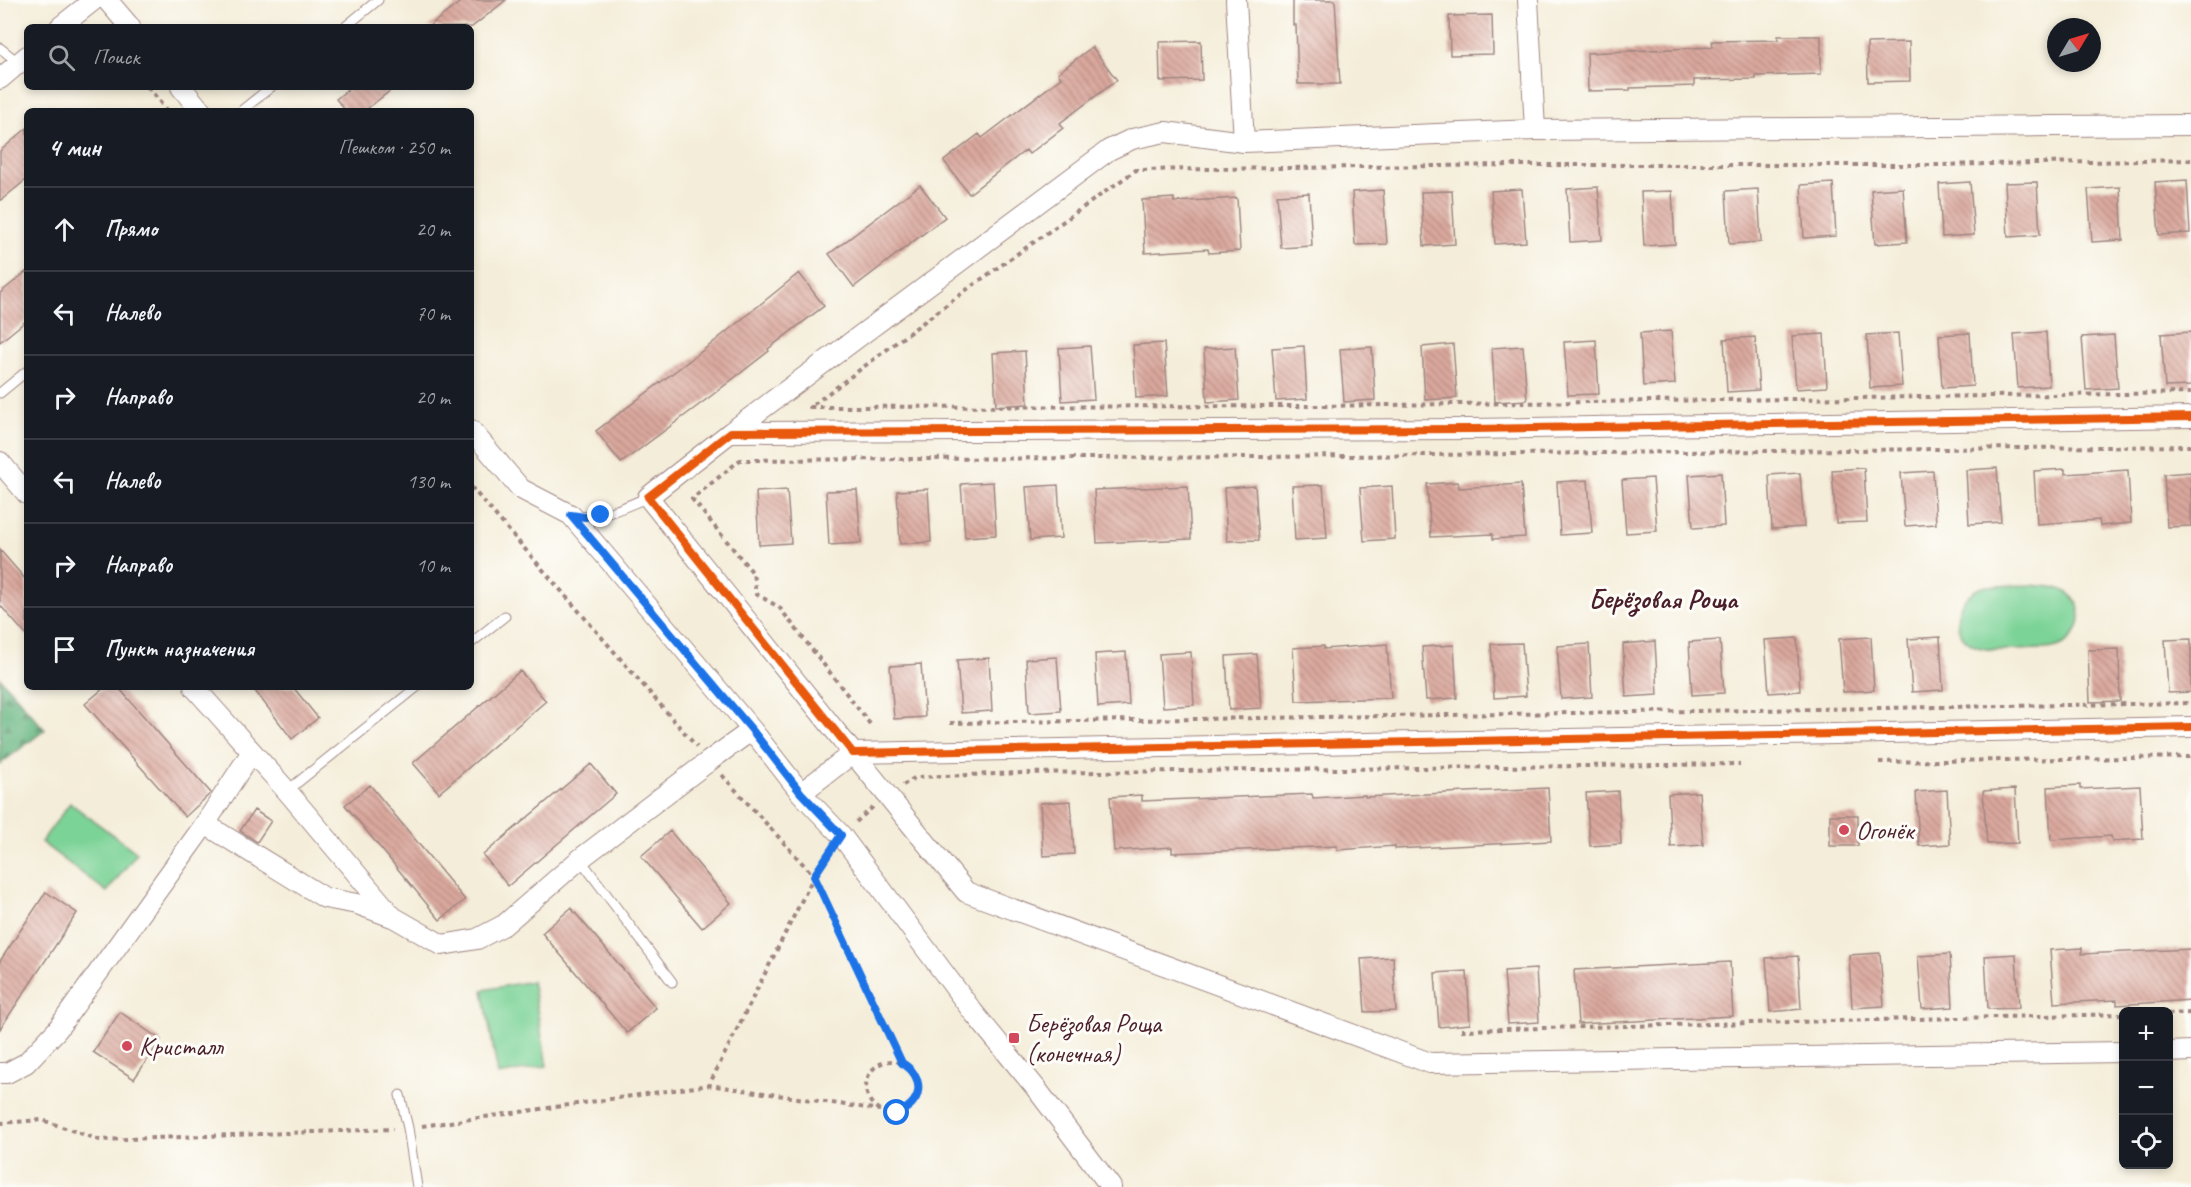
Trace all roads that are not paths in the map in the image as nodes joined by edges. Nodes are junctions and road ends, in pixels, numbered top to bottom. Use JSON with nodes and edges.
{"nodes":[{"id":1,"x":94,"y":0,"type":"edge"},
{"id":2,"x":107,"y":0,"type":"edge"},
{"id":3,"x":378,"y":0,"type":"edge"},
{"id":4,"x":1236,"y":0,"type":"edge"},
{"id":5,"x":1528,"y":0,"type":"edge"},
{"id":6,"x":64,"y":24,"type":"edge"},
{"id":7,"x":127,"y":24,"type":"edge"},
{"id":8,"x":349,"y":24,"type":"edge"},
{"id":9,"x":0,"y":48,"type":"edge"},
{"id":10,"x":23,"y":60,"type":"edge"},
{"id":11,"x":0,"y":79,"type":"edge"},
{"id":12,"x":184,"y":90,"type":"edge"},
{"id":13,"x":267,"y":90,"type":"edge"},
{"id":14,"x":198,"y":108,"type":"edge"},
{"id":15,"x":245,"y":108,"type":"edge"},
{"id":16,"x":2191,"y":125,"type":"edge"},
{"id":17,"x":1535,"y":130,"type":"junction"},
{"id":18,"x":1244,"y":142,"type":"junction"},
{"id":19,"x":24,"y":373,"type":"edge"},
{"id":20,"x":0,"y":393,"type":"edge"},
{"id":21,"x":2191,"y":417,"type":"edge"},
{"id":22,"x":731,"y":432,"type":"junction"},
{"id":23,"x":474,"y":434,"type":"edge"},
{"id":24,"x":0,"y":462,"type":"edge"},
{"id":25,"x":24,"y":490,"type":"edge"},
{"id":26,"x":648,"y":497,"type":"junction"},
{"id":27,"x":571,"y":515,"type":"junction"},
{"id":28,"x":505,"y":616,"type":"dead end"},
{"id":29,"x":474,"y":642,"type":"edge"},
{"id":30,"x":197,"y":690,"type":"edge"},
{"id":31,"x":413,"y":690,"type":"edge"},
{"id":32,"x":2191,"y":727,"type":"edge"},
{"id":33,"x":752,"y":730,"type":"junction"},
{"id":34,"x":251,"y":753,"type":"junction"},
{"id":35,"x":853,"y":753,"type":"junction"},
{"id":36,"x":287,"y":791,"type":"junction"},
{"id":37,"x":801,"y":793,"type":"junction"},
{"id":38,"x":205,"y":824,"type":"junction"},
{"id":39,"x":580,"y":859,"type":"junction"},
{"id":40,"x":393,"y":917,"type":"junction"},
{"id":41,"x":672,"y":982,"type":"dead end"},
{"id":42,"x":2191,"y":1051,"type":"edge"},
{"id":43,"x":2119,"y":1052,"type":"edge"},
{"id":44,"x":2173,"y":1052,"type":"edge"},
{"id":45,"x":0,"y":1073,"type":"edge"},
{"id":46,"x":400,"y":1095,"type":"dead end"},
{"id":47,"x":417,"y":1187,"type":"edge"},
{"id":48,"x":1111,"y":1187,"type":"edge"}],
"edges":[{"from":1,"to":6,"type":"street"},
{"from":2,"to":7,"type":"street"},
{"from":3,"to":8,"type":"lane"},
{"from":4,"to":18,"type":"street"},
{"from":5,"to":17,"type":"street"},
{"from":9,"to":10,"type":"lane"},
{"from":10,"to":11,"type":"street"},
{"from":12,"to":14,"type":"street"},
{"from":13,"to":15,"type":"lane"},
{"from":16,"to":17,"type":"street"},
{"from":17,"to":18,"type":"street"},
{"from":18,"to":22,"type":"street"},
{"from":19,"to":20,"type":"lane"},
{"from":21,"to":22,"type":"street"},
{"from":22,"to":26,"type":"street"},
{"from":23,"to":27,"type":"street"},
{"from":24,"to":25,"type":"street"},
{"from":26,"to":27,"type":"lane"},
{"from":26,"to":35,"type":"street"},
{"from":27,"to":33,"type":"street"},
{"from":28,"to":29,"type":"lane"},
{"from":30,"to":34,"type":"street"},
{"from":31,"to":36,"type":"lane"},
{"from":32,"to":35,"type":"street"},
{"from":33,"to":37,"type":"street"},
{"from":33,"to":39,"type":"street"},
{"from":34,"to":36,"type":"street"},
{"from":34,"to":38,"type":"street"},
{"from":35,"to":37,"type":"street"},
{"from":35,"to":43,"type":"street"},
{"from":36,"to":40,"type":"street"},
{"from":37,"to":48,"type":"street"},
{"from":38,"to":40,"type":"street"},
{"from":38,"to":45,"type":"street"},
{"from":39,"to":40,"type":"street"},
{"from":39,"to":41,"type":"lane"},
{"from":42,"to":44,"type":"street"},
{"from":46,"to":47,"type":"lane"}]}
